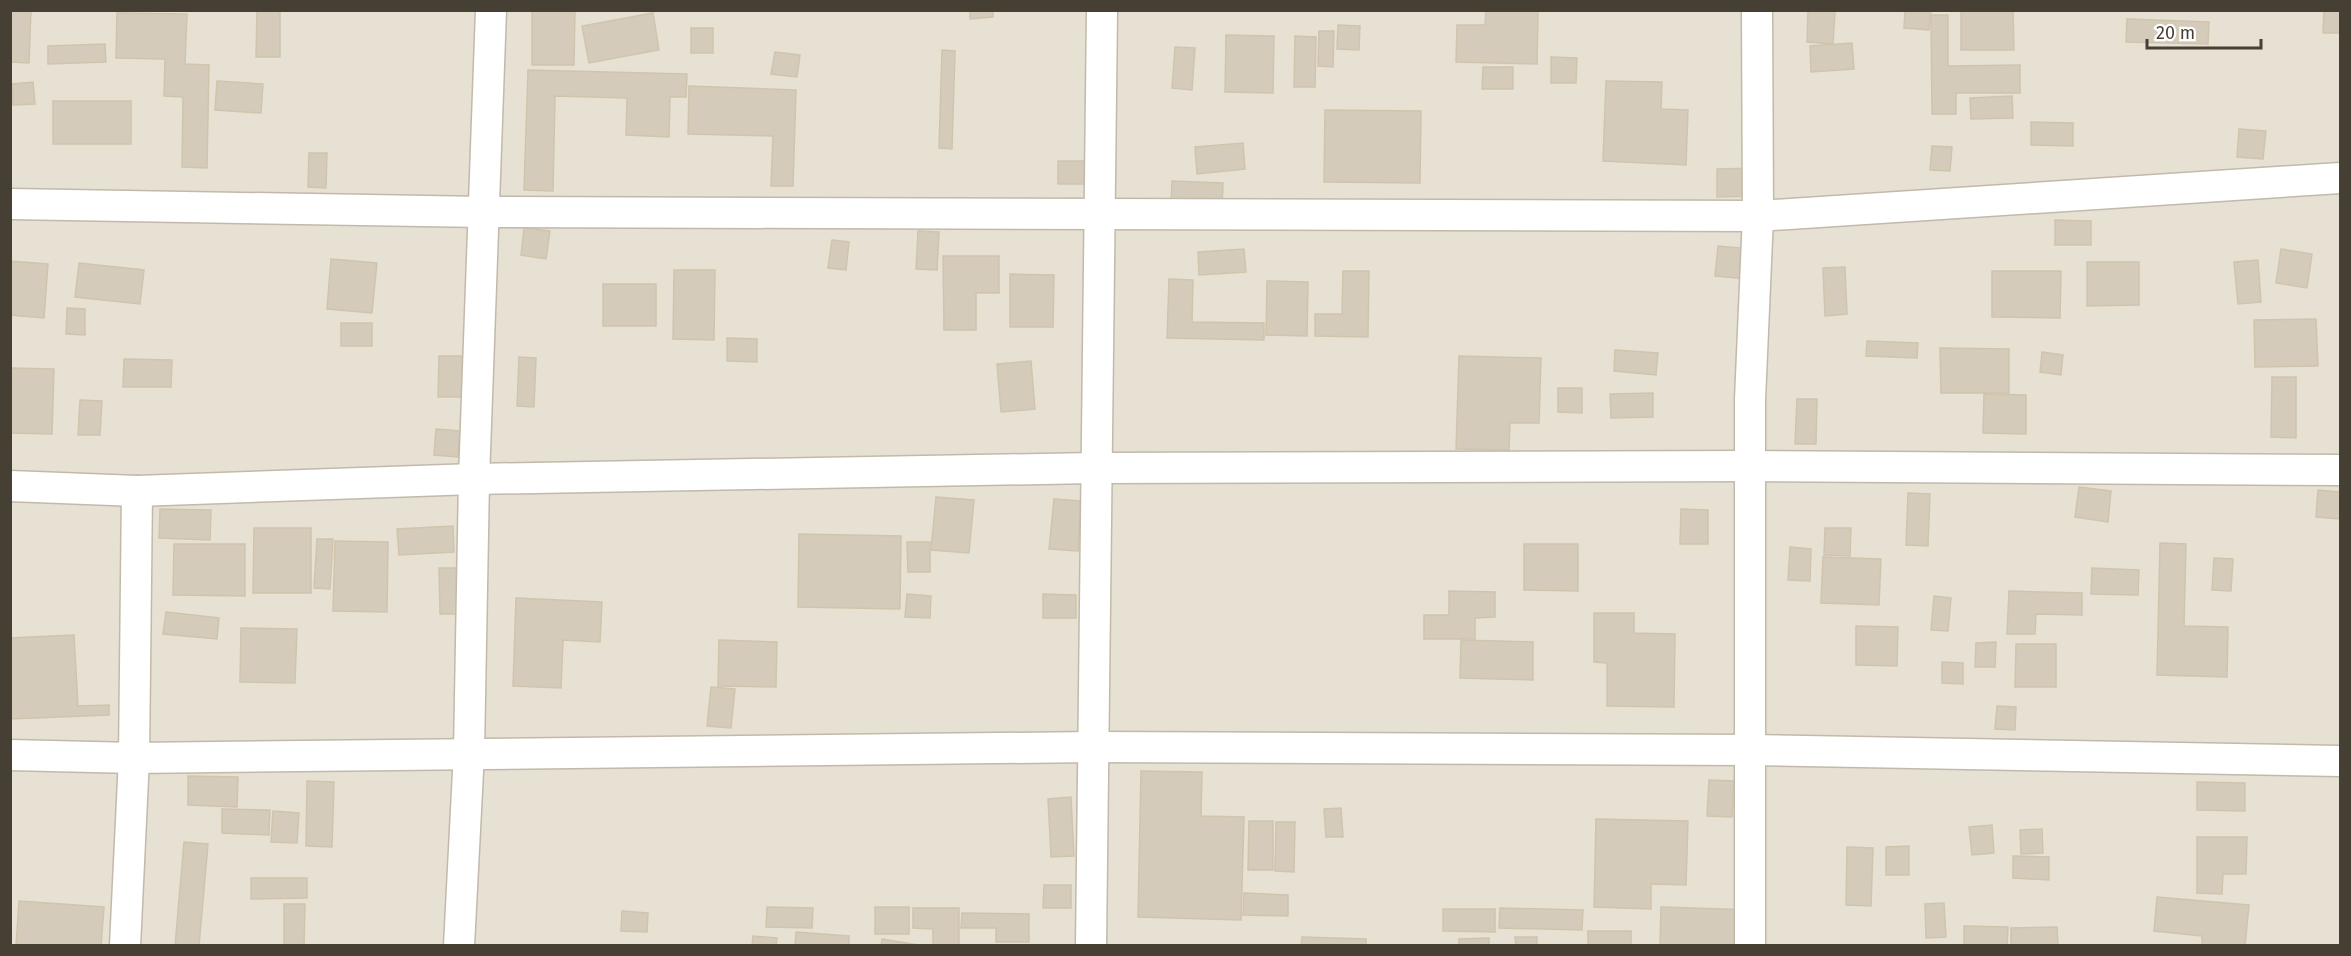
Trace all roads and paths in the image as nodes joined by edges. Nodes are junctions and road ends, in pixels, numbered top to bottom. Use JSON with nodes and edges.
{"nodes":[{"id":1,"x":491,"y":10,"type":"edge"},
{"id":2,"x":1102,"y":10,"type":"edge"},
{"id":3,"x":1757,"y":10,"type":"edge"},
{"id":4,"x":2340,"y":178,"type":"edge"},
{"id":5,"x":10,"y":204,"type":"edge"},
{"id":6,"x":483,"y":212,"type":"junction"},
{"id":7,"x":1101,"y":215,"type":"junction"},
{"id":8,"x":1758,"y":216,"type":"junction"},
{"id":9,"x":1750,"y":466,"type":"junction"},
{"id":10,"x":1094,"y":468,"type":"junction"},
{"id":11,"x":2340,"y":470,"type":"edge"},
{"id":12,"x":474,"y":479,"type":"junction"},
{"id":13,"x":10,"y":486,"type":"edge"},
{"id":14,"x":136,"y":491,"type":"junction"},
{"id":15,"x":1092,"y":747,"type":"junction"},
{"id":16,"x":1749,"y":750,"type":"junction"},
{"id":17,"x":469,"y":752,"type":"junction"},
{"id":18,"x":10,"y":755,"type":"edge"},
{"id":19,"x":134,"y":758,"type":"junction"},
{"id":20,"x":2340,"y":761,"type":"edge"},
{"id":21,"x":125,"y":945,"type":"edge"},
{"id":22,"x":459,"y":945,"type":"edge"},
{"id":23,"x":1091,"y":945,"type":"edge"},
{"id":24,"x":1750,"y":945,"type":"edge"}],
"edges":[{"from":1,"to":6,"type":"street"},
{"from":2,"to":7,"type":"street"},
{"from":3,"to":8,"type":"street"},
{"from":4,"to":8,"type":"street"},
{"from":5,"to":6,"type":"street"},
{"from":6,"to":7,"type":"street"},
{"from":6,"to":12,"type":"street"},
{"from":7,"to":8,"type":"street"},
{"from":7,"to":10,"type":"street"},
{"from":8,"to":9,"type":"street"},
{"from":9,"to":10,"type":"street"},
{"from":9,"to":11,"type":"street"},
{"from":9,"to":16,"type":"street"},
{"from":10,"to":12,"type":"street"},
{"from":10,"to":15,"type":"street"},
{"from":12,"to":14,"type":"street"},
{"from":12,"to":17,"type":"street"},
{"from":13,"to":14,"type":"street"},
{"from":14,"to":19,"type":"street"},
{"from":15,"to":16,"type":"street"},
{"from":15,"to":17,"type":"street"},
{"from":15,"to":23,"type":"street"},
{"from":16,"to":20,"type":"street"},
{"from":16,"to":24,"type":"street"},
{"from":17,"to":19,"type":"street"},
{"from":17,"to":22,"type":"street"},
{"from":18,"to":19,"type":"street"},
{"from":19,"to":21,"type":"street"}]}
